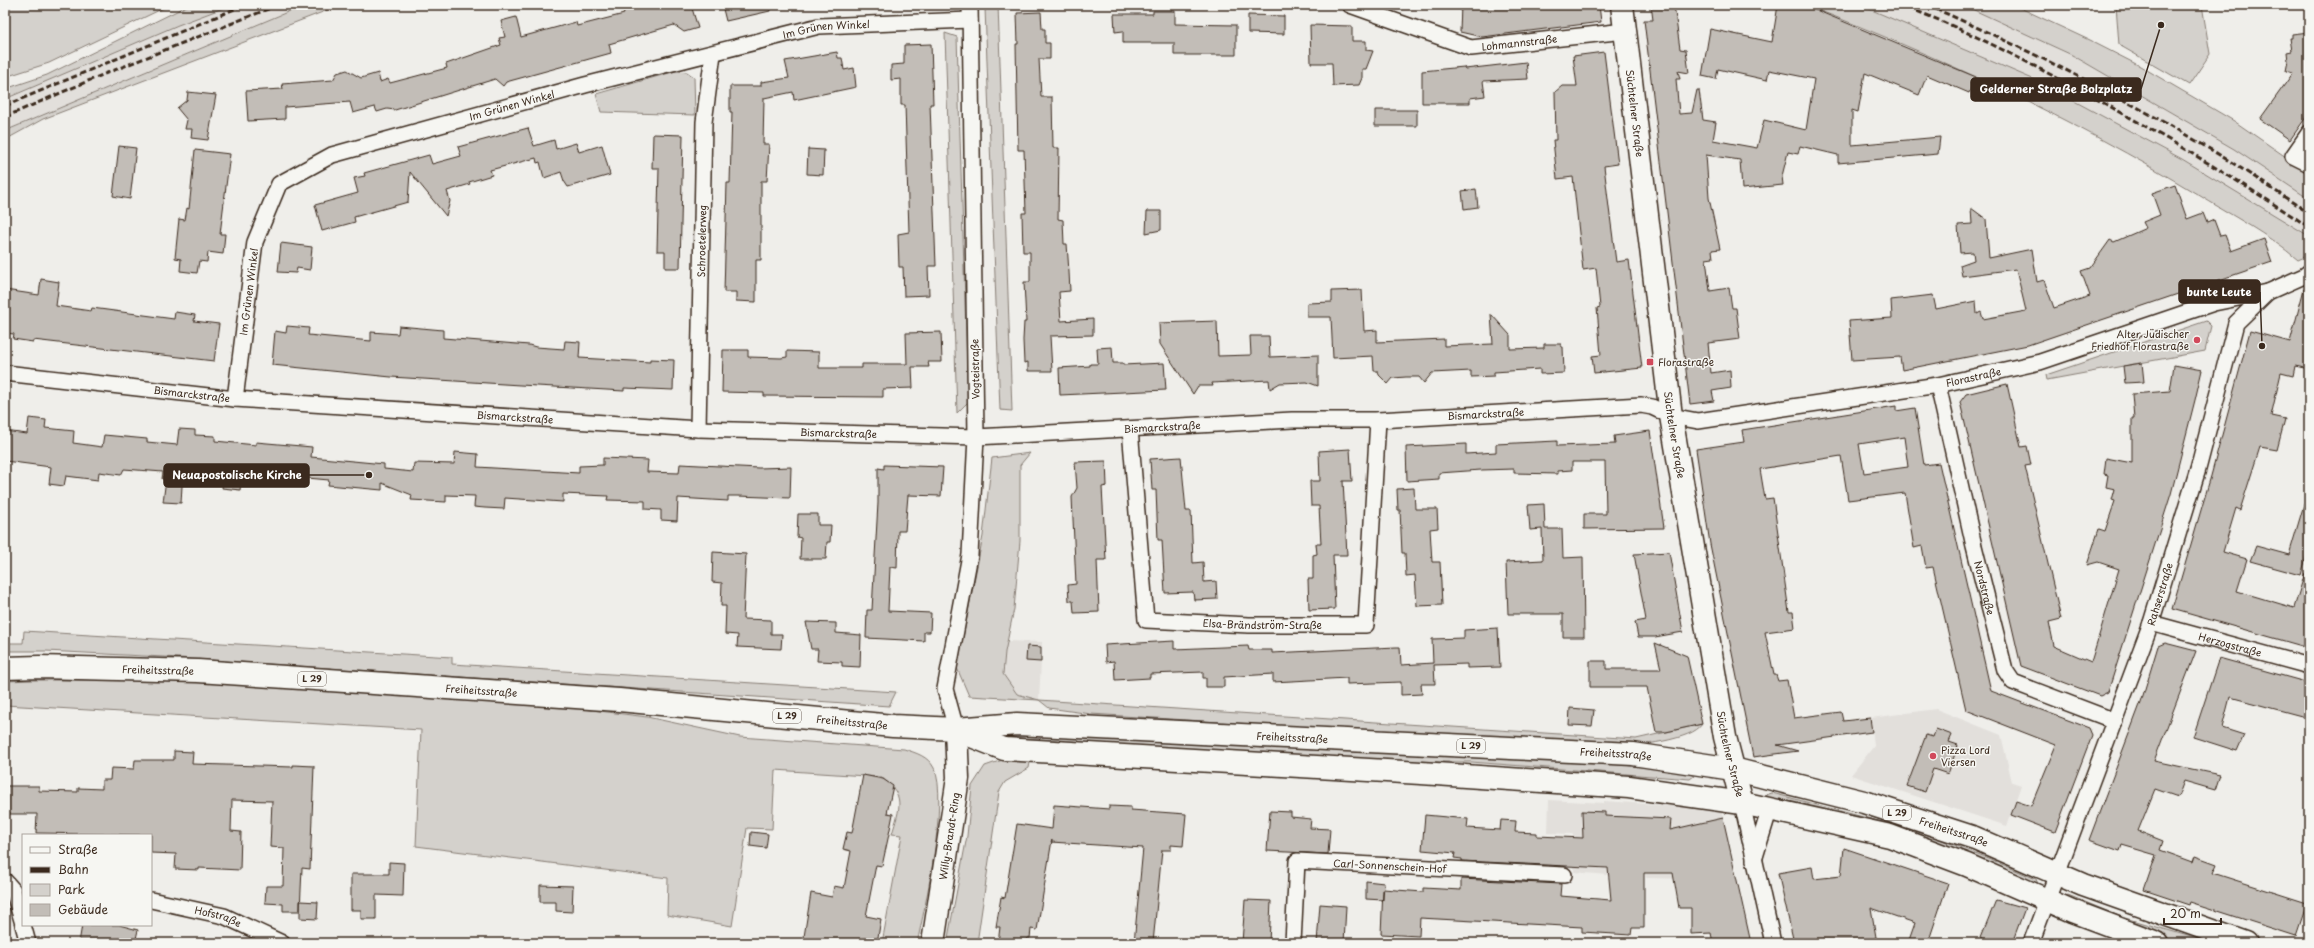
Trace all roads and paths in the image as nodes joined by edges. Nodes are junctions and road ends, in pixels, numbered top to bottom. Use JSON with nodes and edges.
{"nodes":[{"id":1,"x":970,"y":5,"type":"edge"},
{"id":2,"x":1350,"y":5,"type":"edge"},
{"id":3,"x":1622,"y":5,"type":"edge"},
{"id":4,"x":970,"y":20,"type":"junction"},
{"id":5,"x":1625,"y":31,"type":"junction"},
{"id":6,"x":713,"y":54,"type":"junction"},
{"id":7,"x":2309,"y":133,"type":"edge"},
{"id":8,"x":2309,"y":164,"type":"edge"},
{"id":9,"x":2309,"y":272,"type":"edge"},
{"id":10,"x":2268,"y":292,"type":"junction"},
{"id":11,"x":5,"y":373,"type":"edge"},
{"id":12,"x":1938,"y":386,"type":"junction"},
{"id":13,"x":235,"y":399,"type":"junction"},
{"id":14,"x":1671,"y":416,"type":"junction"},
{"id":15,"x":1378,"y":420,"type":"junction"},
{"id":16,"x":698,"y":429,"type":"junction"},
{"id":17,"x":1130,"y":429,"type":"junction"},
{"id":18,"x":976,"y":437,"type":"junction"},
{"id":19,"x":2151,"y":623,"type":"junction"},
{"id":20,"x":2309,"y":666,"type":"edge"},
{"id":21,"x":5,"y":668,"type":"edge"},
{"id":22,"x":2115,"y":721,"type":"junction"},
{"id":23,"x":956,"y":730,"type":"junction"},
{"id":24,"x":1725,"y":736,"type":"junction"},
{"id":25,"x":1703,"y":764,"type":"junction"},
{"id":26,"x":1733,"y":769,"type":"junction"},
{"id":27,"x":1742,"y":803,"type":"junction"},
{"id":28,"x":1770,"y":808,"type":"junction"},
{"id":29,"x":1754,"y":861,"type":"junction"},
{"id":30,"x":2056,"y":872,"type":"junction"},
{"id":31,"x":1564,"y":875,"type":"dead end"},
{"id":32,"x":14,"y":887,"type":"edge"},
{"id":33,"x":152,"y":900,"type":"edge"},
{"id":34,"x":2047,"y":900,"type":"junction"},
{"id":35,"x":22,"y":921,"type":"edge"},
{"id":36,"x":23,"y":926,"type":"edge"},
{"id":37,"x":28,"y":943,"type":"edge"},
{"id":38,"x":282,"y":943,"type":"edge"},
{"id":39,"x":933,"y":943,"type":"edge"},
{"id":40,"x":1293,"y":943,"type":"edge"},
{"id":41,"x":1773,"y":943,"type":"edge"},
{"id":42,"x":2031,"y":943,"type":"edge"},
{"id":43,"x":2157,"y":943,"type":"edge"},
{"id":44,"x":2246,"y":943,"type":"edge"}],
"edges":[{"from":1,"to":4,"type":"street","name":"Vogteistraße"},
{"from":2,"to":5,"type":"street","name":"Lohmannstraße"},
{"from":3,"to":5,"type":"main road","name":"Süchtelner Straße"},
{"from":4,"to":6,"type":"street","name":"Im Grünen Winkel"},
{"from":4,"to":18,"type":"street","name":"Vogteistraße"},
{"from":5,"to":14,"type":"main road","name":"Süchtelner Straße"},
{"from":6,"to":13,"type":"street","name":"Im Grünen Winkel"},
{"from":6,"to":16,"type":"street","name":"Schroetelerweg"},
{"from":7,"to":8,"type":"street"},
{"from":9,"to":10,"type":"street","name":"Rahserstraße"},
{"from":10,"to":12,"type":"street","name":"Florastraße"},
{"from":10,"to":19,"type":"street","name":"Rahserstraße"},
{"from":11,"to":13,"type":"street","name":"Bismarckstraße"},
{"from":12,"to":14,"type":"street","name":"Florastraße"},
{"from":12,"to":22,"type":"street","name":"Nordstraße"},
{"from":13,"to":16,"type":"street","name":"Bismarckstraße"},
{"from":14,"to":15,"type":"street","name":"Bismarckstraße"},
{"from":14,"to":24,"type":"main road","name":"Süchtelner Straße"},
{"from":15,"to":17,"type":"street","name":"Bismarckstraße"},
{"from":15,"to":17,"type":"street","name":"Elsa-Brändström-Straße"},
{"from":16,"to":18,"type":"street","name":"Bismarckstraße"},
{"from":17,"to":18,"type":"street","name":"Bismarckstraße"},
{"from":18,"to":23,"type":"street","name":"Vogteistraße"},
{"from":19,"to":20,"type":"street","name":"Herzogstraße"},
{"from":19,"to":22,"type":"street","name":"Rahserstraße"},
{"from":21,"to":23,"type":"main road","name":"Freiheitsstraße","number":"L 29"},
{"from":22,"to":30,"type":"street","name":"Rahserstraße"},
{"from":23,"to":25,"type":"main road","name":"Freiheitsstraße","number":"L 29"},
{"from":23,"to":27,"type":"main road","name":"Freiheitsstraße","number":"L 29"},
{"from":23,"to":39,"type":"main road","name":"Willy-Brandt-Ring"},
{"from":24,"to":25,"type":"main road"},
{"from":24,"to":26,"type":"main road","name":"Süchtelner Straße"},
{"from":25,"to":26,"type":"main road","name":"Freiheitsstraße","number":"L 29"},
{"from":26,"to":27,"type":"main road","name":"Süchtelner Straße"},
{"from":26,"to":30,"type":"main road","name":"Freiheitsstraße","number":"L 29"},
{"from":27,"to":28,"type":"main road","name":"Freiheitsstraße","number":"L 29"},
{"from":27,"to":29,"type":"street","name":"Süchtelner Straße"},
{"from":28,"to":29,"type":"street","name":"Süchtelner Straße"},
{"from":28,"to":34,"type":"main road","name":"Freiheitsstraße","number":"L 29"},
{"from":29,"to":41,"type":"street","name":"Süchtelner Straße"},
{"from":30,"to":34,"type":"street","name":"Rahserstraße"},
{"from":30,"to":44,"type":"main road","name":"Freiheitsstraße","number":"L 29"},
{"from":31,"to":40,"type":"street","name":"Carl-Sonnenschein-Hof"},
{"from":32,"to":35,"type":"street"},
{"from":33,"to":38,"type":"street","name":"Hofstraße"},
{"from":34,"to":42,"type":"street","name":"Rahserstraße"},
{"from":34,"to":43,"type":"main road","name":"Freiheitsstraße","number":"L 29"},
{"from":36,"to":37,"type":"street"}]}
